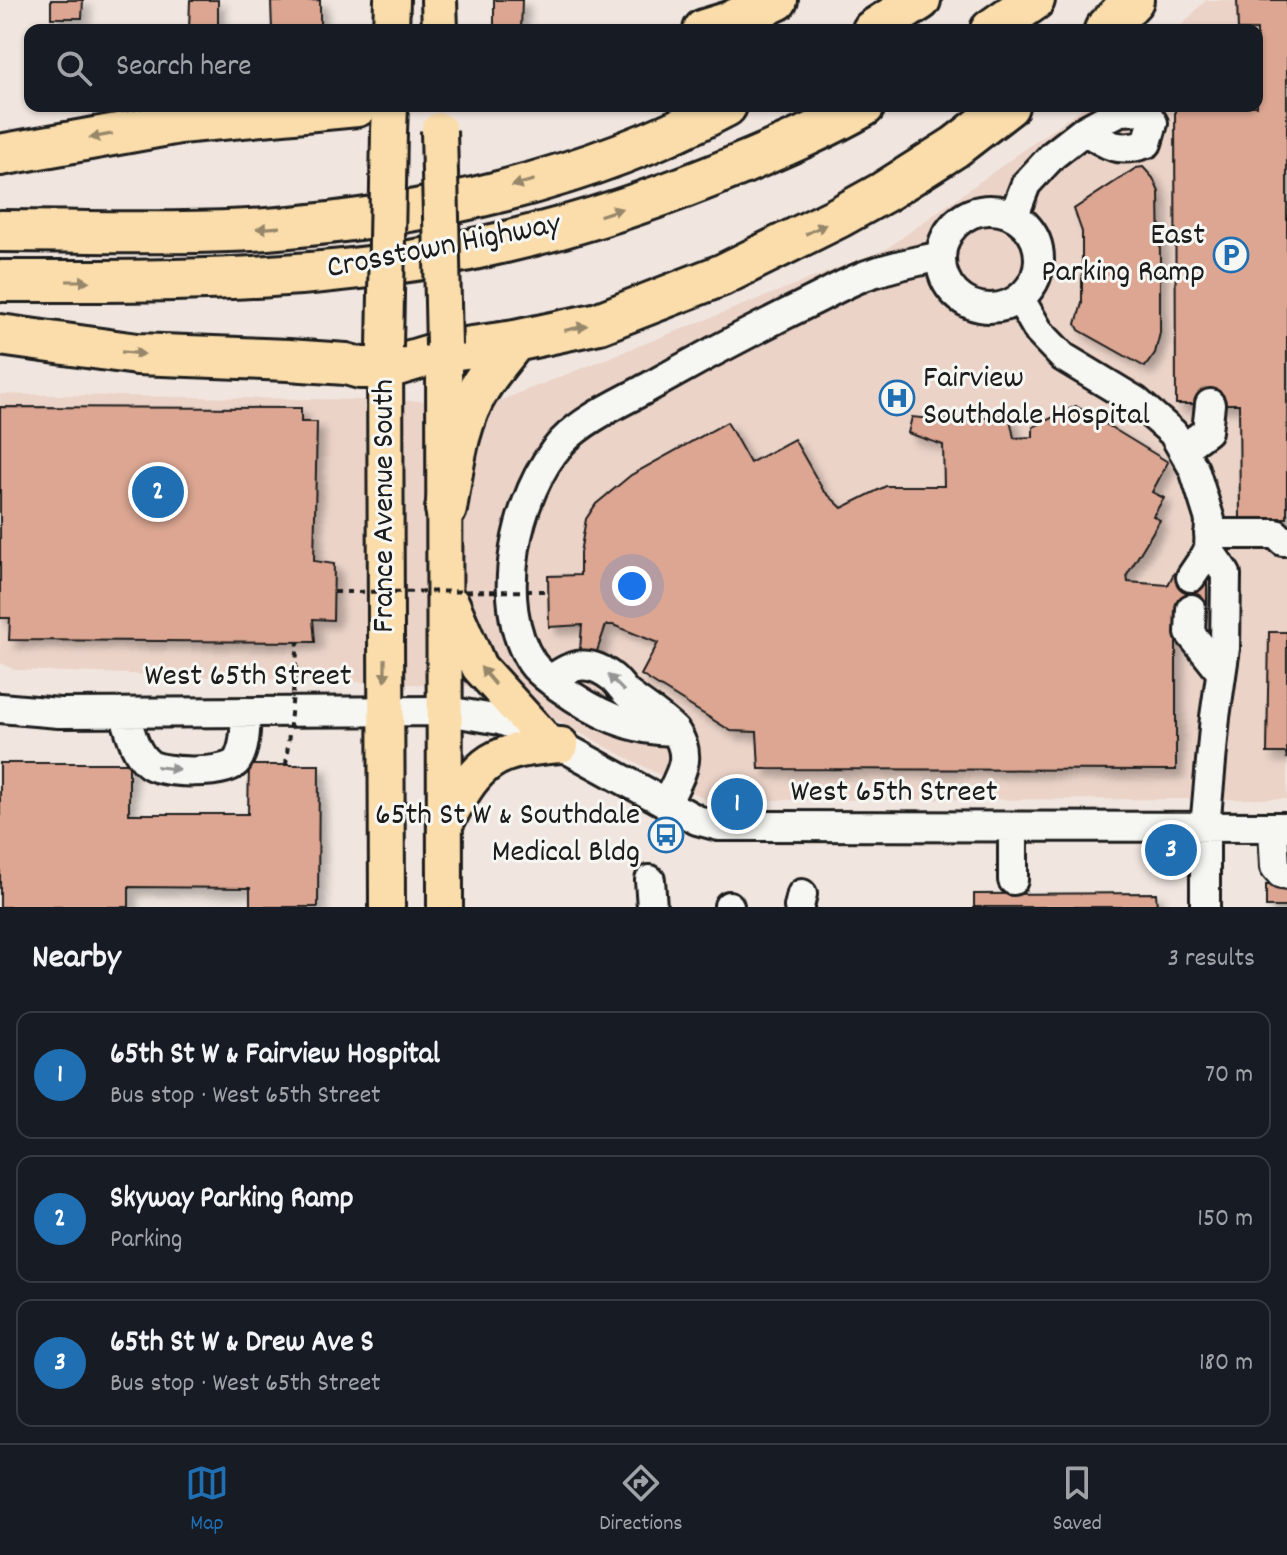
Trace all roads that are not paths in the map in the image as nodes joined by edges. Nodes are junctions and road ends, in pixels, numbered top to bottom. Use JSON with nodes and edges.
{"nodes":[{"id":1,"x":392,"y":0,"type":"edge"},
{"id":2,"x":439,"y":0,"type":"edge"},
{"id":3,"x":777,"y":0,"type":"edge"},
{"id":4,"x":920,"y":0,"type":"edge"},
{"id":5,"x":1034,"y":0,"type":"edge"},
{"id":6,"x":1133,"y":0,"type":"edge"},
{"id":7,"x":391,"y":24,"type":"edge"},
{"id":8,"x":440,"y":24,"type":"edge"},
{"id":9,"x":724,"y":24,"type":"edge"},
{"id":10,"x":882,"y":24,"type":"edge"},
{"id":11,"x":1000,"y":24,"type":"edge"},
{"id":12,"x":1111,"y":24,"type":"edge"},
{"id":13,"x":294,"y":112,"type":"edge"},
{"id":14,"x":715,"y":112,"type":"edge"},
{"id":15,"x":852,"y":112,"type":"edge"},
{"id":16,"x":1000,"y":112,"type":"edge"},
{"id":17,"x":439,"y":118,"type":"edge"},
{"id":18,"x":390,"y":119,"type":"edge"},
{"id":19,"x":1085,"y":130,"type":"dead end"},
{"id":20,"x":0,"y":155,"type":"edge"},
{"id":21,"x":1014,"y":215,"type":"junction"},
{"id":22,"x":0,"y":231,"type":"edge"},
{"id":23,"x":940,"y":256,"type":"junction"},
{"id":24,"x":0,"y":281,"type":"edge"},
{"id":25,"x":1020,"y":299,"type":"junction"},
{"id":26,"x":0,"y":335,"type":"edge"},
{"id":27,"x":515,"y":341,"type":"junction"},
{"id":28,"x":444,"y":348,"type":"junction"},
{"id":29,"x":386,"y":358,"type":"junction"},
{"id":30,"x":1210,"y":404,"type":"dead end"},
{"id":31,"x":1184,"y":448,"type":"junction"},
{"id":32,"x":446,"y":509,"type":"junction"},
{"id":33,"x":1283,"y":534,"type":"edge"},
{"id":34,"x":1209,"y":542,"type":"junction"},
{"id":35,"x":1191,"y":577,"type":"dead end"},
{"id":36,"x":446,"y":589,"type":"junction"},
{"id":37,"x":1191,"y":609,"type":"dead end"},
{"id":38,"x":1221,"y":672,"type":"junction"},
{"id":39,"x":551,"y":680,"type":"junction"},
{"id":40,"x":0,"y":708,"type":"edge"},
{"id":41,"x":385,"y":711,"type":"junction"},
{"id":42,"x":447,"y":711,"type":"junction"},
{"id":43,"x":246,"y":712,"type":"junction"},
{"id":44,"x":124,"y":713,"type":"junction"},
{"id":45,"x":675,"y":731,"type":"junction"},
{"id":46,"x":551,"y":740,"type":"junction"},
{"id":47,"x":666,"y":804,"type":"junction"},
{"id":48,"x":446,"y":823,"type":"junction"},
{"id":49,"x":1280,"y":827,"type":"edge"},
{"id":50,"x":1013,"y":828,"type":"junction"},
{"id":51,"x":1205,"y":828,"type":"junction"},
{"id":52,"x":1287,"y":875,"type":"edge"},
{"id":53,"x":1013,"y":880,"type":"dead end"},
{"id":54,"x":387,"y":907,"type":"edge"},
{"id":55,"x":445,"y":907,"type":"edge"},
{"id":56,"x":1205,"y":907,"type":"edge"}],
"edges":[{"from":1,"to":7,"type":"main road"},
{"from":2,"to":8,"type":"main road"},
{"from":3,"to":9,"type":"highway"},
{"from":4,"to":10,"type":"highway"},
{"from":5,"to":11,"type":"highway"},
{"from":6,"to":12,"type":"highway"},
{"from":13,"to":20,"type":"highway","one_way":true},
{"from":14,"to":22,"type":"highway","name":"Crosstown Highway","one_way":true},
{"from":24,"to":15,"type":"highway","name":"Crosstown Highway","one_way":true},
{"from":27,"to":16,"type":"highway","one_way":true},
{"from":17,"to":28,"type":"main road","name":"France Avenue South","bridge":true},
{"from":18,"to":29,"type":"main road","name":"France Avenue South","bridge":true},
{"from":19,"to":21,"type":"street"},
{"from":21,"to":23,"type":"street"},
{"from":21,"to":25,"type":"street"},
{"from":23,"to":25,"type":"street"},
{"from":23,"to":39,"type":"street"},
{"from":25,"to":31,"type":"street"},
{"from":26,"to":29,"type":"highway","one_way":true},
{"from":27,"to":28,"type":"highway"},
{"from":27,"to":32,"type":"highway"},
{"from":28,"to":29,"type":"highway"},
{"from":28,"to":32,"type":"main road","name":"France Avenue South"},
{"from":29,"to":41,"type":"main road","name":"France Avenue South","one_way":true},
{"from":30,"to":31,"type":"street"},
{"from":31,"to":34,"type":"street"},
{"from":32,"to":36,"type":"main road","name":"France Avenue South"},
{"from":33,"to":34,"type":"street"},
{"from":34,"to":35,"type":"street"},
{"from":34,"to":38,"type":"street"},
{"from":36,"to":42,"type":"main road","name":"France Avenue South"},
{"from":46,"to":36,"type":"main road","one_way":true},
{"from":37,"to":38,"type":"street"},
{"from":38,"to":51,"type":"street"},
{"from":39,"to":45,"type":"street"},
{"from":45,"to":39,"type":"street","one_way":true},
{"from":40,"to":44,"type":"street","name":"West 65th Street"},
{"from":41,"to":42,"type":"street","name":"West 65th Street"},
{"from":41,"to":43,"type":"street","name":"West 65th Street"},
{"from":41,"to":54,"type":"main road","name":"France Avenue South"},
{"from":42,"to":46,"type":"street","name":"West 65th Street"},
{"from":42,"to":48,"type":"main road","name":"France Avenue South"},
{"from":43,"to":44,"type":"street","name":"West 65th Street"},
{"from":44,"to":43,"type":"street","one_way":true},
{"from":45,"to":47,"type":"street"},
{"from":46,"to":47,"type":"street","name":"West 65th Street"},
{"from":46,"to":48,"type":"main road"},
{"from":47,"to":50,"type":"street","name":"West 65th Street"},
{"from":48,"to":55,"type":"main road","name":"France Avenue South"},
{"from":49,"to":51,"type":"street","name":"West 65th Street"},
{"from":49,"to":52,"type":"street"},
{"from":50,"to":51,"type":"street","name":"West 65th Street"},
{"from":50,"to":53,"type":"street"},
{"from":51,"to":56,"type":"street"}]}
